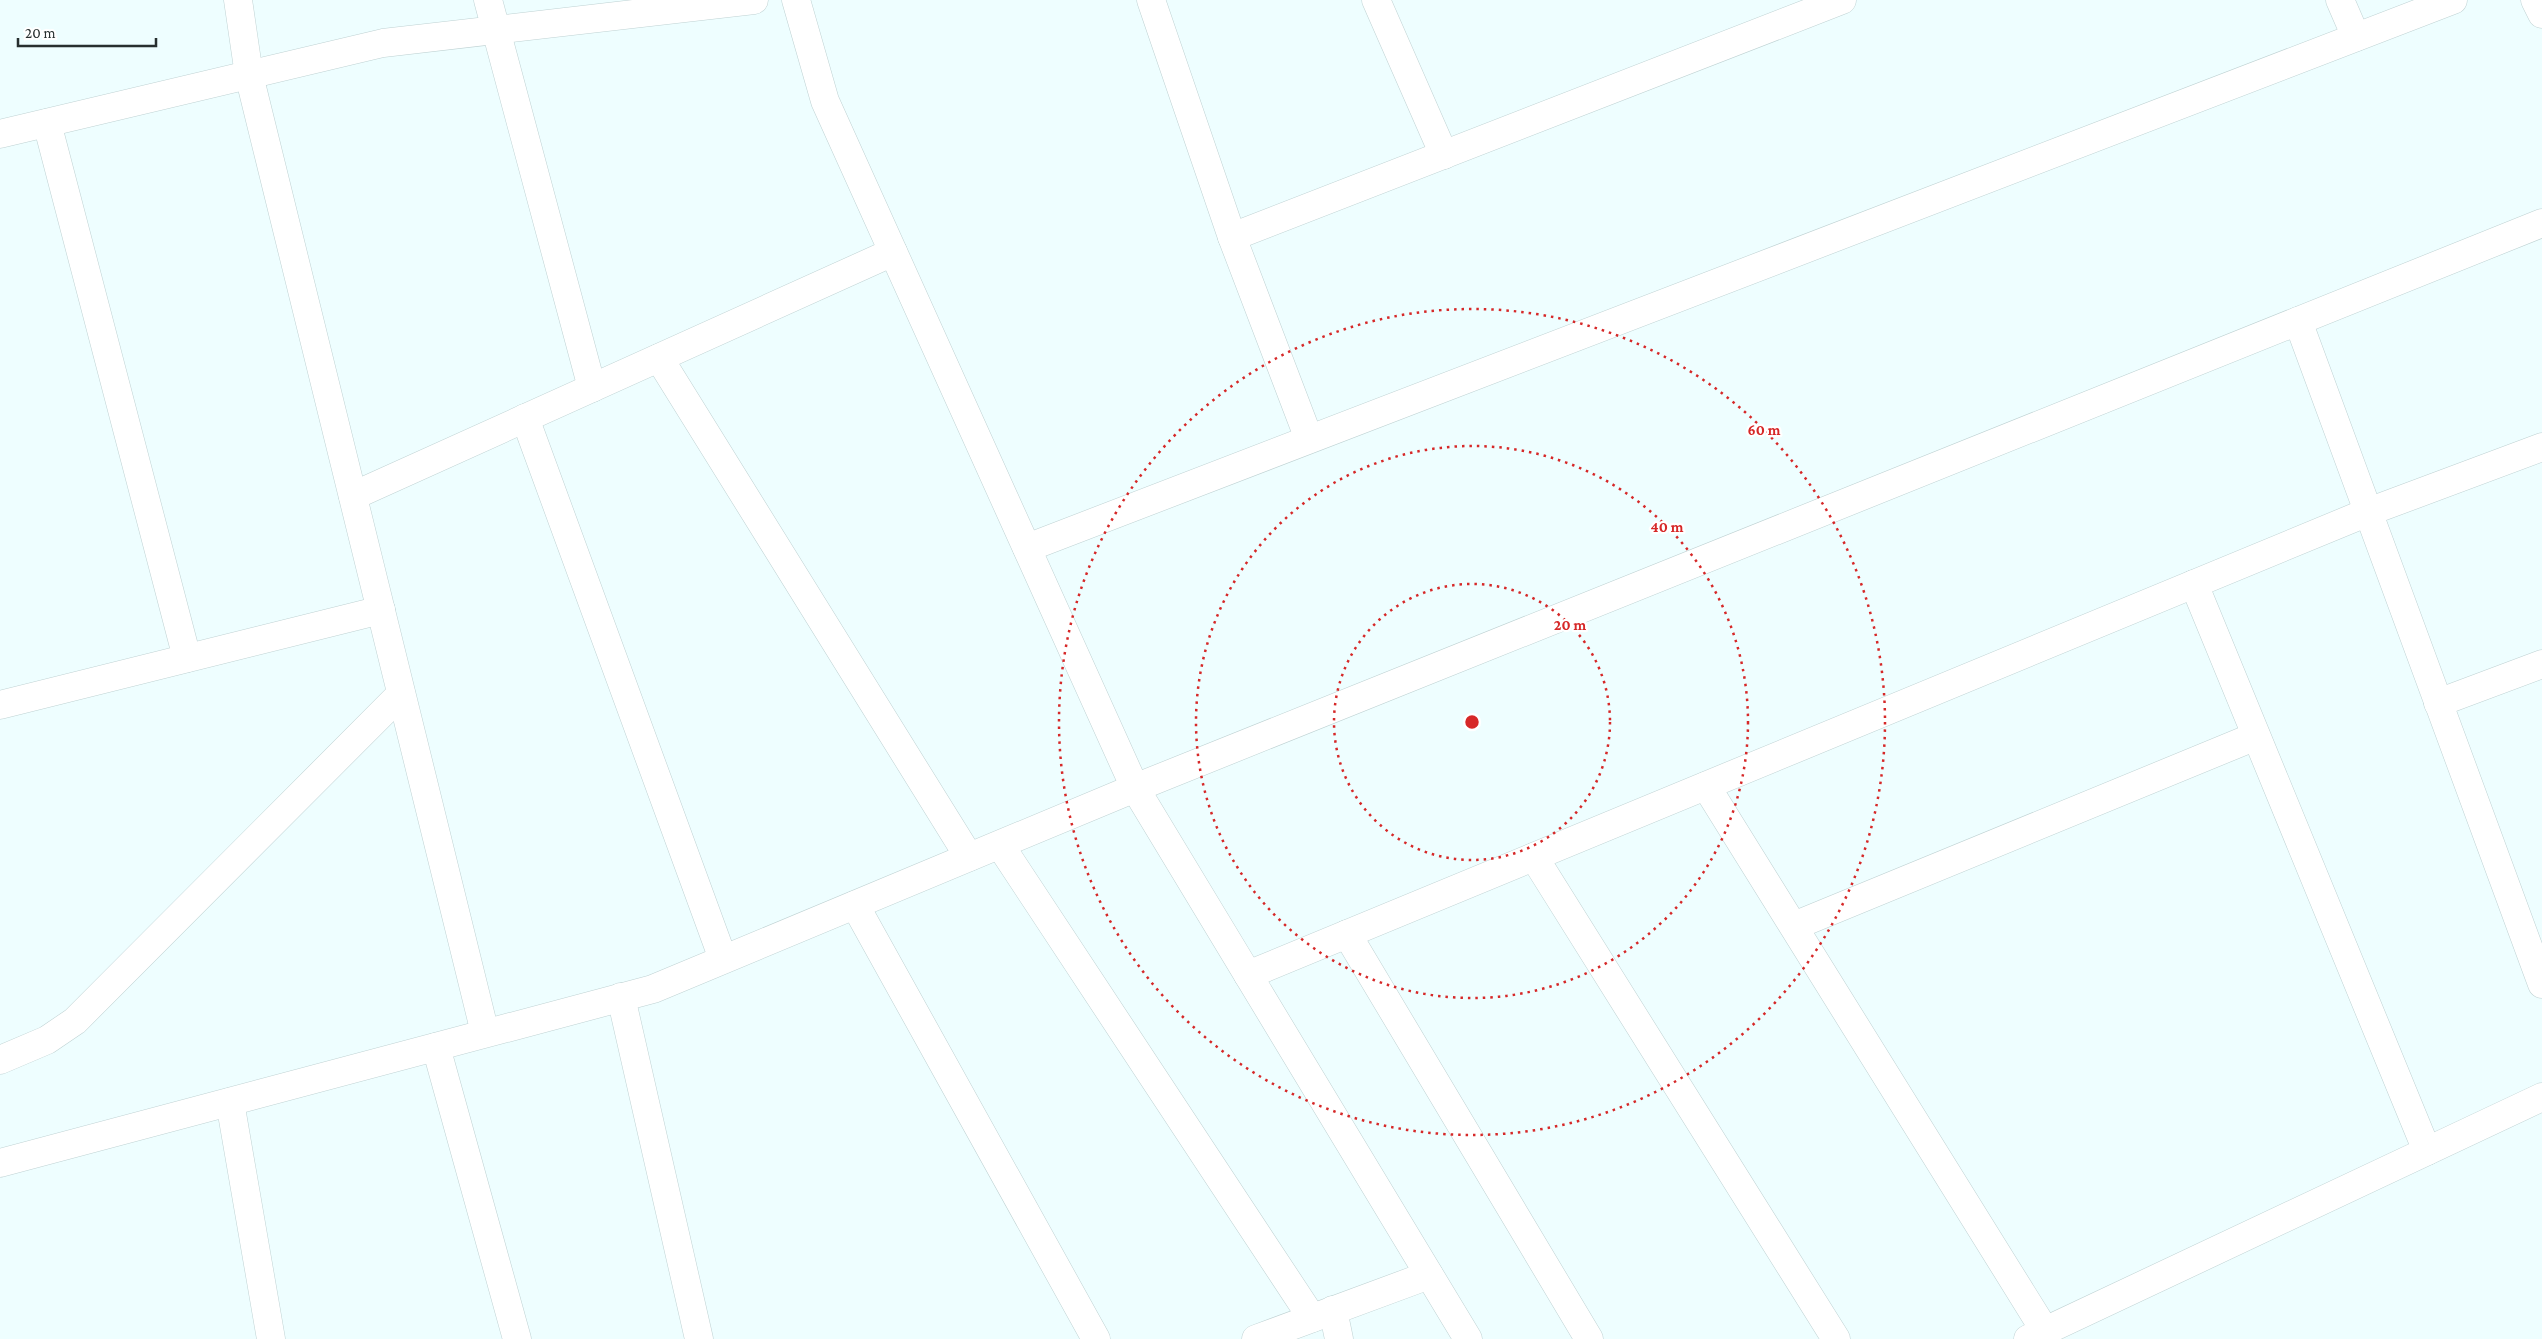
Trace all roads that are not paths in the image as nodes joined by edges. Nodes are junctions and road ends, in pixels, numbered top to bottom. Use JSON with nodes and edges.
{"nodes":[{"id":1,"x":238,"y":0,"type":"edge"},
{"id":2,"x":488,"y":0,"type":"edge"},
{"id":3,"x":754,"y":0,"type":"edge"},
{"id":4,"x":796,"y":0,"type":"edge"},
{"id":5,"x":1150,"y":0,"type":"edge"},
{"id":6,"x":1376,"y":0,"type":"edge"},
{"id":7,"x":1842,"y":0,"type":"edge"},
{"id":8,"x":2340,"y":0,"type":"edge"},
{"id":9,"x":2453,"y":0,"type":"edge"},
{"id":10,"x":2535,"y":0,"type":"edge"},
{"id":11,"x":2542,"y":14,"type":"edge"},
{"id":12,"x":495,"y":30,"type":"junction"},
{"id":13,"x":2356,"y":37,"type":"junction"},
{"id":14,"x":249,"y":75,"type":"junction"},
{"id":15,"x":47,"y":124,"type":"junction"},
{"id":16,"x":0,"y":134,"type":"edge"},
{"id":17,"x":1444,"y":155,"type":"junction"},
{"id":18,"x":2542,"y":223,"type":"edge"},
{"id":19,"x":1232,"y":237,"type":"junction"},
{"id":20,"x":893,"y":252,"type":"junction"},
{"id":21,"x":2298,"y":321,"type":"junction"},
{"id":22,"x":659,"y":358,"type":"junction"},
{"id":23,"x":592,"y":388,"type":"junction"},
{"id":24,"x":525,"y":418,"type":"junction"},
{"id":25,"x":1309,"y":439,"type":"junction"},
{"id":26,"x":2542,"y":447,"type":"edge"},
{"id":27,"x":353,"y":496,"type":"junction"},
{"id":28,"x":2368,"y":512,"type":"junction"},
{"id":29,"x":1027,"y":548,"type":"junction"},
{"id":30,"x":2194,"y":584,"type":"junction"},
{"id":31,"x":381,"y":610,"type":"junction"},
{"id":32,"x":187,"y":658,"type":"junction"},
{"id":33,"x":2542,"y":664,"type":"edge"},
{"id":34,"x":401,"y":694,"type":"junction"},
{"id":35,"x":2438,"y":703,"type":"junction"},
{"id":36,"x":0,"y":705,"type":"edge"},
{"id":37,"x":2256,"y":736,"type":"junction"},
{"id":38,"x":1706,"y":786,"type":"junction"},
{"id":39,"x":1135,"y":788,"type":"junction"},
{"id":40,"x":1000,"y":845,"type":"junction"},
{"id":41,"x":969,"y":857,"type":"junction"},
{"id":42,"x":1534,"y":857,"type":"junction"},
{"id":43,"x":855,"y":905,"type":"junction"},
{"id":44,"x":1794,"y":926,"type":"junction"},
{"id":45,"x":1347,"y":934,"type":"junction"},
{"id":46,"x":723,"y":960,"type":"junction"},
{"id":47,"x":1248,"y":975,"type":"junction"},
{"id":48,"x":2542,"y":984,"type":"edge"},
{"id":49,"x":621,"y":997,"type":"junction"},
{"id":50,"x":485,"y":1033,"type":"junction"},
{"id":51,"x":436,"y":1046,"type":"junction"},
{"id":52,"x":0,"y":1060,"type":"edge"},
{"id":53,"x":2542,"y":1097,"type":"edge"},
{"id":54,"x":230,"y":1102,"type":"junction"},
{"id":55,"x":2427,"y":1151,"type":"junction"},
{"id":56,"x":0,"y":1163,"type":"edge"},
{"id":57,"x":1429,"y":1275,"type":"junction"},
{"id":58,"x":1322,"y":1314,"type":"junction"},
{"id":59,"x":2036,"y":1335,"type":"edge"},
{"id":60,"x":271,"y":1339,"type":"edge"},
{"id":61,"x":516,"y":1339,"type":"edge"},
{"id":62,"x":699,"y":1339,"type":"edge"},
{"id":63,"x":1096,"y":1339,"type":"edge"},
{"id":64,"x":1256,"y":1339,"type":"edge"},
{"id":65,"x":1339,"y":1339,"type":"edge"},
{"id":66,"x":1468,"y":1339,"type":"edge"},
{"id":67,"x":1589,"y":1339,"type":"edge"},
{"id":68,"x":1836,"y":1339,"type":"edge"}],
"edges":[{"from":1,"to":14,"type":"street"},
{"from":2,"to":12,"type":"street"},
{"from":3,"to":12,"type":"street"},
{"from":4,"to":20,"type":"street"},
{"from":5,"to":19,"type":"street"},
{"from":6,"to":17,"type":"street"},
{"from":7,"to":17,"type":"street"},
{"from":8,"to":13,"type":"street"},
{"from":9,"to":13,"type":"street"},
{"from":10,"to":11,"type":"street"},
{"from":12,"to":14,"type":"street"},
{"from":12,"to":23,"type":"street"},
{"from":13,"to":25,"type":"street"},
{"from":14,"to":15,"type":"street"},
{"from":14,"to":27,"type":"street"},
{"from":15,"to":16,"type":"street"},
{"from":15,"to":32,"type":"street"},
{"from":17,"to":19,"type":"street"},
{"from":18,"to":21,"type":"street"},
{"from":19,"to":25,"type":"street"},
{"from":20,"to":22,"type":"street"},
{"from":20,"to":29,"type":"street"},
{"from":21,"to":28,"type":"street"},
{"from":21,"to":39,"type":"street"},
{"from":22,"to":23,"type":"street"},
{"from":22,"to":41,"type":"street"},
{"from":23,"to":24,"type":"street"},
{"from":24,"to":27,"type":"street"},
{"from":24,"to":46,"type":"street"},
{"from":25,"to":29,"type":"street"},
{"from":26,"to":28,"type":"street"},
{"from":27,"to":31,"type":"street"},
{"from":28,"to":30,"type":"street"},
{"from":28,"to":35,"type":"street"},
{"from":29,"to":39,"type":"street"},
{"from":30,"to":37,"type":"street"},
{"from":30,"to":38,"type":"street"},
{"from":31,"to":32,"type":"street"},
{"from":31,"to":34,"type":"street"},
{"from":32,"to":36,"type":"street"},
{"from":33,"to":35,"type":"street"},
{"from":34,"to":50,"type":"street"},
{"from":34,"to":52,"type":"street"},
{"from":35,"to":48,"type":"street"},
{"from":37,"to":44,"type":"street"},
{"from":37,"to":55,"type":"street"},
{"from":38,"to":42,"type":"street"},
{"from":38,"to":44,"type":"street"},
{"from":39,"to":40,"type":"street"},
{"from":39,"to":47,"type":"street"},
{"from":40,"to":41,"type":"street"},
{"from":40,"to":58,"type":"street"},
{"from":41,"to":43,"type":"street"},
{"from":42,"to":45,"type":"street"},
{"from":42,"to":68,"type":"street"},
{"from":43,"to":46,"type":"street"},
{"from":43,"to":63,"type":"street"},
{"from":44,"to":59,"type":"street"},
{"from":45,"to":47,"type":"street"},
{"from":45,"to":67,"type":"street"},
{"from":46,"to":49,"type":"street"},
{"from":47,"to":57,"type":"street"},
{"from":49,"to":50,"type":"street"},
{"from":49,"to":62,"type":"street"},
{"from":50,"to":51,"type":"street"},
{"from":51,"to":54,"type":"street"},
{"from":51,"to":61,"type":"street"},
{"from":53,"to":55,"type":"street"},
{"from":54,"to":56,"type":"street"},
{"from":54,"to":60,"type":"street"},
{"from":55,"to":59,"type":"street"},
{"from":57,"to":58,"type":"street"},
{"from":57,"to":66,"type":"street"},
{"from":58,"to":64,"type":"street"},
{"from":58,"to":65,"type":"street"}]}
